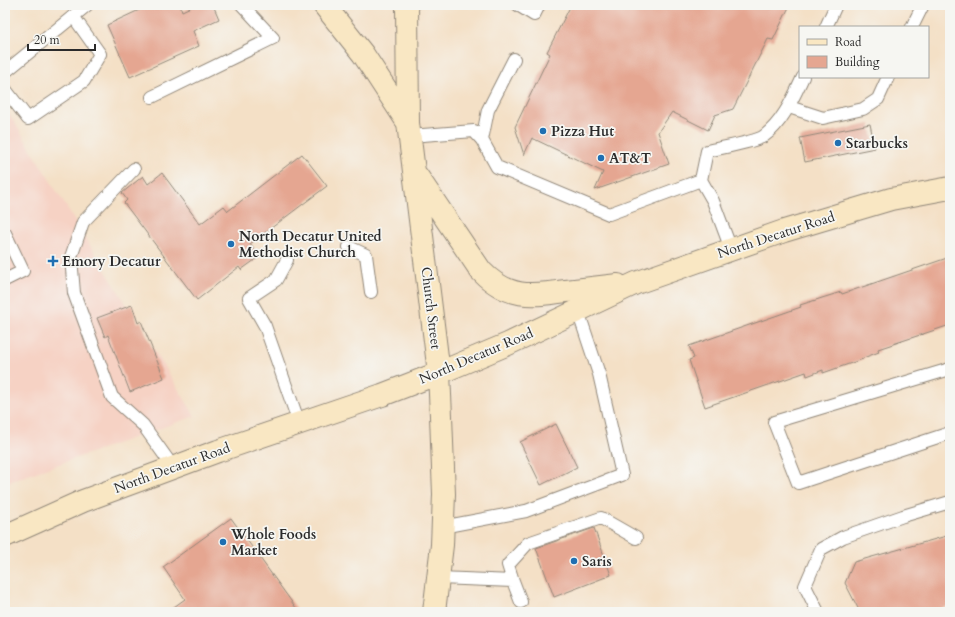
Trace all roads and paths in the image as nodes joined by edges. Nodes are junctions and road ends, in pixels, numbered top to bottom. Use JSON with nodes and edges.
{"nodes":[{"id":1,"x":87,"y":5,"type":"edge"},
{"id":2,"x":242,"y":5,"type":"edge"},
{"id":3,"x":324,"y":5,"type":"edge"},
{"id":4,"x":407,"y":5,"type":"edge"},
{"id":5,"x":518,"y":5,"type":"edge"},
{"id":6,"x":539,"y":5,"type":"edge"},
{"id":7,"x":836,"y":5,"type":"edge"},
{"id":8,"x":923,"y":5,"type":"edge"},
{"id":9,"x":73,"y":16,"type":"junction"},
{"id":10,"x":826,"y":26,"type":"edge"},
{"id":11,"x":912,"y":26,"type":"edge"},
{"id":12,"x":514,"y":59,"type":"dead end"},
{"id":13,"x":5,"y":72,"type":"edge"},
{"id":14,"x":803,"y":78,"type":"edge"},
{"id":15,"x":888,"y":78,"type":"edge"},
{"id":16,"x":5,"y":89,"type":"edge"},
{"id":17,"x":152,"y":97,"type":"dead end"},
{"id":18,"x":789,"y":107,"type":"junction"},
{"id":19,"x":409,"y":130,"type":"junction"},
{"id":20,"x":482,"y":140,"type":"junction"},
{"id":21,"x":134,"y":169,"type":"dead end"},
{"id":22,"x":415,"y":171,"type":"junction"},
{"id":23,"x":701,"y":180,"type":"junction"},
{"id":24,"x":950,"y":188,"type":"edge"},
{"id":25,"x":5,"y":233,"type":"edge"},
{"id":26,"x":349,"y":248,"type":"dead end"},
{"id":27,"x":730,"y":249,"type":"junction"},
{"id":28,"x":287,"y":260,"type":"dead end"},
{"id":29,"x":5,"y":280,"type":"edge"},
{"id":30,"x":636,"y":283,"type":"junction"},
{"id":31,"x":371,"y":292,"type":"dead end"},
{"id":32,"x":578,"y":311,"type":"junction"},
{"id":33,"x":950,"y":369,"type":"edge"},
{"id":34,"x":439,"y":373,"type":"junction"},
{"id":35,"x":298,"y":423,"type":"junction"},
{"id":36,"x":950,"y":433,"type":"edge"},
{"id":37,"x":173,"y":467,"type":"junction"},
{"id":38,"x":950,"y":502,"type":"edge"},
{"id":39,"x":442,"y":528,"type":"junction"},
{"id":40,"x":5,"y":536,"type":"edge"},
{"id":41,"x":636,"y":538,"type":"dead end"},
{"id":42,"x":439,"y":578,"type":"junction"},
{"id":43,"x":513,"y":580,"type":"junction"},
{"id":44,"x":521,"y":602,"type":"dead end"},
{"id":45,"x":434,"y":612,"type":"edge"},
{"id":46,"x":818,"y":612,"type":"edge"}],
"edges":[{"from":1,"to":9,"type":"lane"},
{"from":2,"to":17,"type":"lane"},
{"from":3,"to":19,"type":"main road"},
{"from":4,"to":19,"type":"main road","name":"Church Street"},
{"from":5,"to":6,"type":"lane"},
{"from":7,"to":10,"type":"lane"},
{"from":8,"to":11,"type":"lane"},
{"from":9,"to":13,"type":"lane"},
{"from":9,"to":16,"type":"lane"},
{"from":12,"to":20,"type":"lane"},
{"from":14,"to":18,"type":"lane"},
{"from":15,"to":18,"type":"lane"},
{"from":18,"to":23,"type":"lane"},
{"from":19,"to":20,"type":"lane"},
{"from":19,"to":22,"type":"main road","name":"Church Street"},
{"from":20,"to":23,"type":"lane"},
{"from":21,"to":37,"type":"lane"},
{"from":22,"to":30,"type":"main road"},
{"from":22,"to":34,"type":"main road","name":"Church Street"},
{"from":23,"to":27,"type":"lane"},
{"from":24,"to":27,"type":"main road","name":"North Decatur Road"},
{"from":25,"to":29,"type":"lane"},
{"from":26,"to":31,"type":"lane"},
{"from":27,"to":30,"type":"main road","name":"North Decatur Road"},
{"from":28,"to":35,"type":"lane"},
{"from":30,"to":32,"type":"main road","name":"North Decatur Road"},
{"from":32,"to":34,"type":"main road","name":"North Decatur Road"},
{"from":32,"to":39,"type":"lane"},
{"from":33,"to":36,"type":"lane"},
{"from":34,"to":35,"type":"main road","name":"North Decatur Road"},
{"from":34,"to":39,"type":"main road","name":"Church Street"},
{"from":35,"to":37,"type":"main road","name":"North Decatur Road"},
{"from":37,"to":40,"type":"main road","name":"North Decatur Road"},
{"from":38,"to":46,"type":"lane"},
{"from":39,"to":42,"type":"main road","name":"Church Street"},
{"from":41,"to":43,"type":"lane"},
{"from":42,"to":43,"type":"lane"},
{"from":42,"to":45,"type":"main road","name":"Church Street"},
{"from":43,"to":44,"type":"lane"}]}
